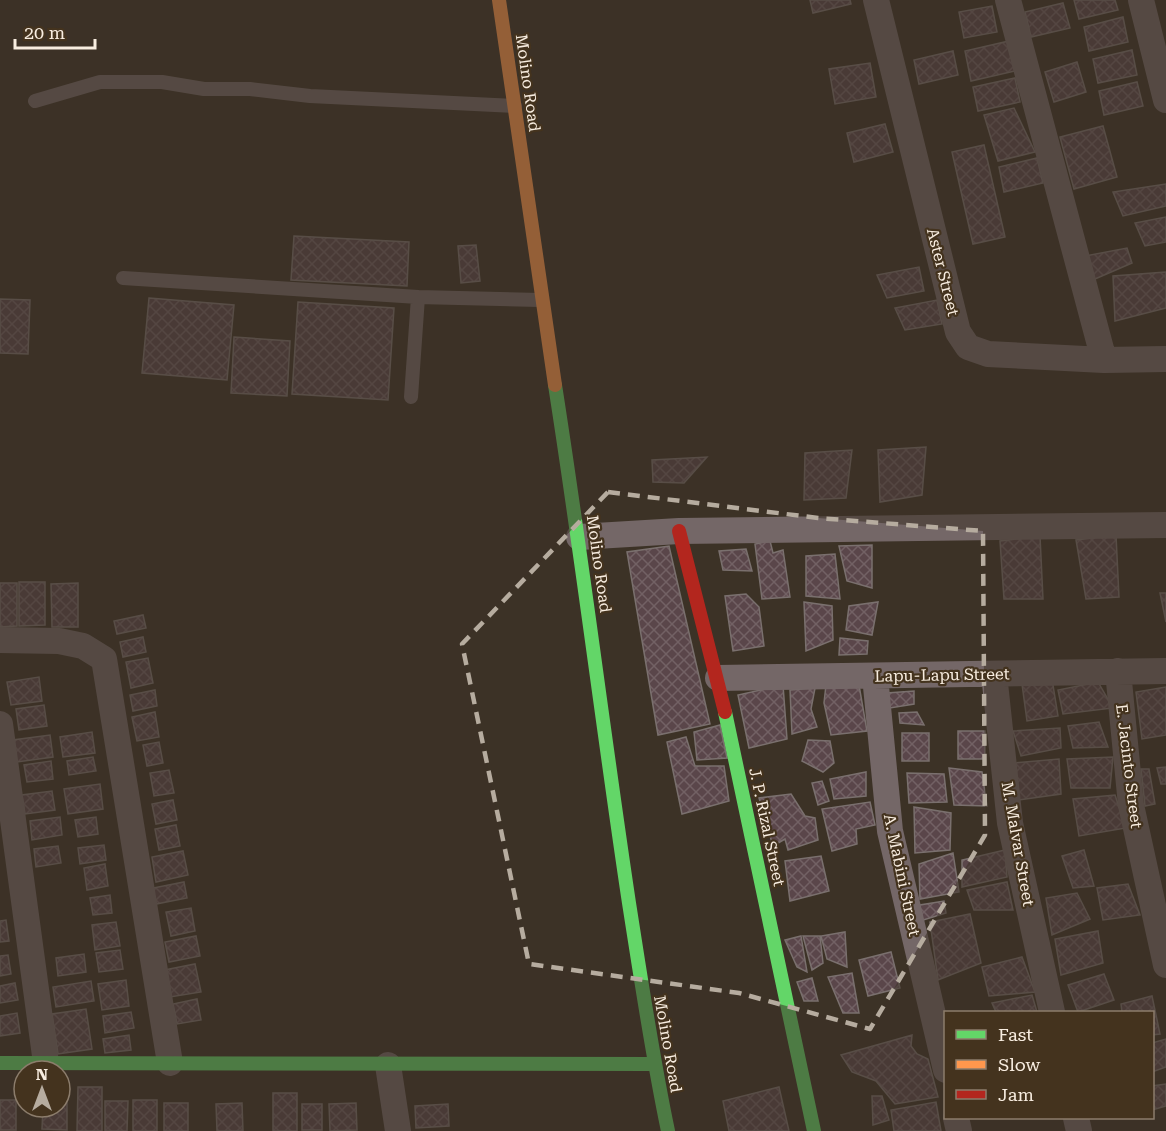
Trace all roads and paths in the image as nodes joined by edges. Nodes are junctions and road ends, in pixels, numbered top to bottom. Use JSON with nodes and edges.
{"nodes":[{"id":1,"x":499,"y":0,"type":"edge"},
{"id":2,"x":876,"y":0,"type":"edge"},
{"id":3,"x":1008,"y":0,"type":"edge"},
{"id":4,"x":1141,"y":0,"type":"edge"},
{"id":5,"x":1166,"y":100,"type":"edge"},
{"id":6,"x":35,"y":101,"type":"dead end"},
{"id":7,"x":515,"y":106,"type":"junction"},
{"id":8,"x":123,"y":278,"type":"dead end"},
{"id":9,"x":418,"y":297,"type":"junction"},
{"id":10,"x":541,"y":300,"type":"junction"},
{"id":11,"x":1166,"y":359,"type":"edge"},
{"id":12,"x":1104,"y":360,"type":"junction"},
{"id":13,"x":411,"y":397,"type":"dead end"},
{"id":14,"x":1166,"y":525,"type":"edge"},
{"id":15,"x":679,"y":531,"type":"junction"},
{"id":16,"x":579,"y":537,"type":"junction"},
{"id":17,"x":0,"y":640,"type":"edge"},
{"id":18,"x":1166,"y":670,"type":"edge"},
{"id":19,"x":1118,"y":671,"type":"junction"},
{"id":20,"x":994,"y":674,"type":"junction"},
{"id":21,"x":875,"y":676,"type":"junction"},
{"id":22,"x":718,"y":678,"type":"junction"},
{"id":23,"x":0,"y":724,"type":"edge"},
{"id":24,"x":1166,"y":965,"type":"edge"},
{"id":25,"x":1052,"y":1011,"type":"edge"},
{"id":26,"x":45,"y":1059,"type":"edge"},
{"id":27,"x":72,"y":1063,"type":"edge"},
{"id":28,"x":170,"y":1063,"type":"junction"},
{"id":29,"x":654,"y":1064,"type":"junction"},
{"id":30,"x":388,"y":1065,"type":"junction"},
{"id":31,"x":944,"y":1066,"type":"edge"},
{"id":32,"x":398,"y":1131,"type":"edge"},
{"id":33,"x":668,"y":1131,"type":"edge"},
{"id":34,"x":814,"y":1131,"type":"edge"}],
"edges":[{"from":1,"to":7,"type":"street","name":"Molino Road"},
{"from":2,"to":12,"type":"street","name":"Aster Street"},
{"from":3,"to":12,"type":"street"},
{"from":4,"to":5,"type":"street"},
{"from":6,"to":7,"type":"lane"},
{"from":7,"to":10,"type":"street","name":"Molino Road"},
{"from":8,"to":9,"type":"lane"},
{"from":9,"to":10,"type":"lane"},
{"from":9,"to":13,"type":"lane"},
{"from":10,"to":16,"type":"street","name":"Molino Road"},
{"from":11,"to":12,"type":"street","name":"Aster Street"},
{"from":14,"to":15,"type":"street"},
{"from":15,"to":16,"type":"street"},
{"from":15,"to":22,"type":"street","name":"J. P. Rizal Street"},
{"from":16,"to":29,"type":"street","name":"Molino Road"},
{"from":17,"to":28,"type":"street"},
{"from":18,"to":19,"type":"street","name":"Lapu-Lapu Street"},
{"from":19,"to":20,"type":"street","name":"Lapu-Lapu Street"},
{"from":19,"to":24,"type":"street","name":"E. Jacinto Street"},
{"from":20,"to":21,"type":"street","name":"Lapu-Lapu Street"},
{"from":20,"to":25,"type":"street","name":"M. Malvar Street"},
{"from":21,"to":22,"type":"street","name":"Lapu-Lapu Street"},
{"from":21,"to":31,"type":"street","name":"A. Mabini Street"},
{"from":22,"to":34,"type":"street","name":"J. P. Rizal Street"},
{"from":23,"to":26,"type":"street"},
{"from":27,"to":28,"type":"street"},
{"from":28,"to":30,"type":"street"},
{"from":29,"to":30,"type":"street"},
{"from":29,"to":33,"type":"street","name":"Molino Road"},
{"from":30,"to":32,"type":"street"}]}
